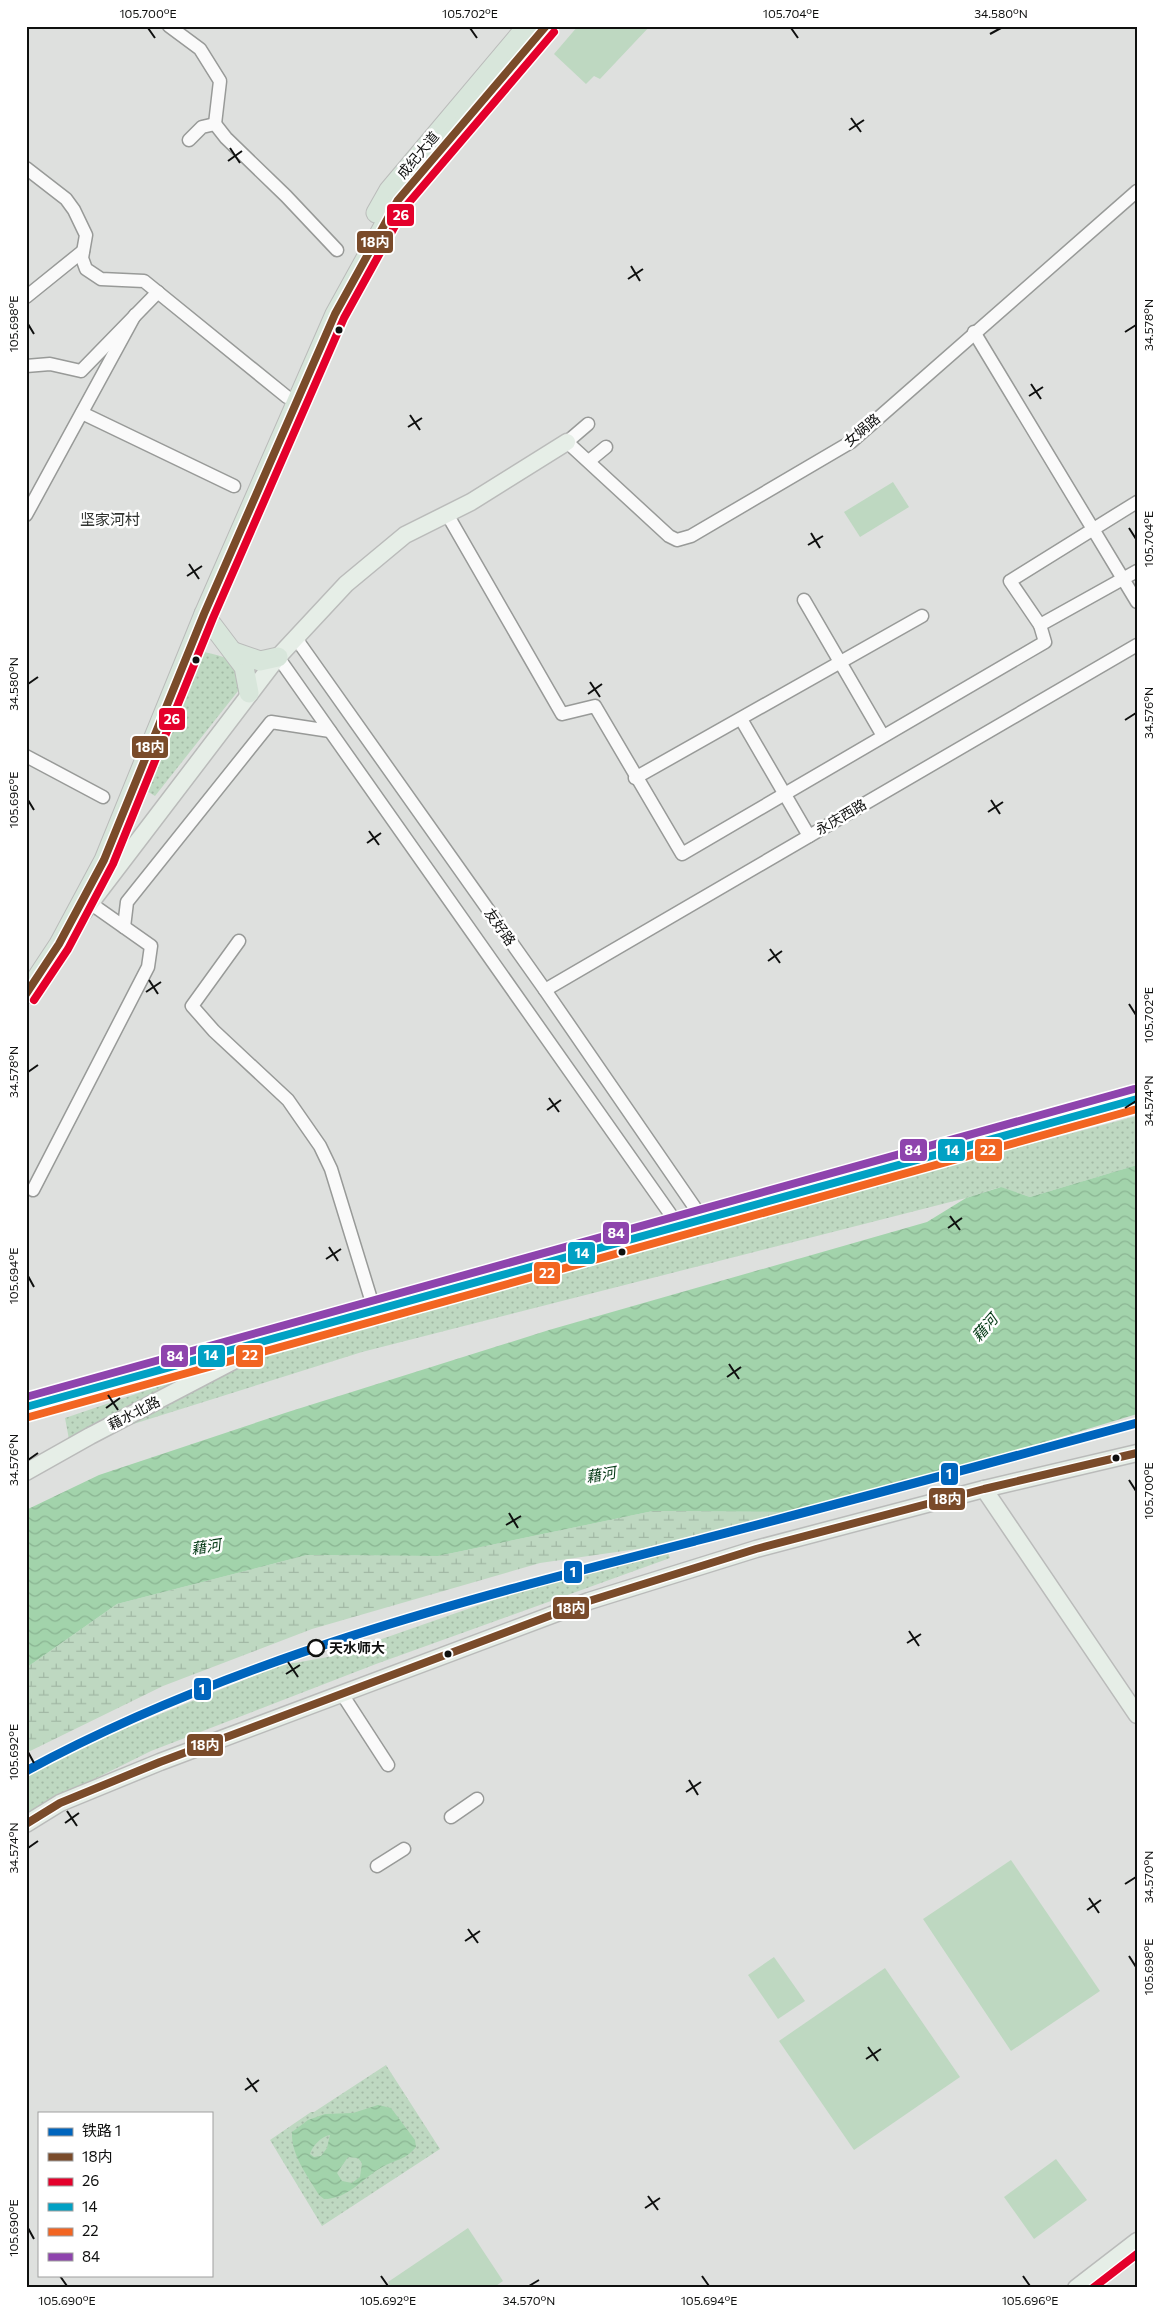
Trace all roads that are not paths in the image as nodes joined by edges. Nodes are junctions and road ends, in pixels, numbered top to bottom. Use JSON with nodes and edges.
{"nodes":[{"id":1,"x":168,"y":26,"type":"edge"},
{"id":2,"x":527,"y":26,"type":"edge"},
{"id":3,"x":546,"y":26,"type":"edge"},
{"id":4,"x":215,"y":124,"type":"junction"},
{"id":5,"x":188,"y":140,"type":"dead end"},
{"id":6,"x":26,"y":168,"type":"edge"},
{"id":7,"x":1137,"y":191,"type":"edge"},
{"id":8,"x":337,"y":250,"type":"dead end"},
{"id":9,"x":82,"y":251,"type":"junction"},
{"id":10,"x":158,"y":292,"type":"junction"},
{"id":11,"x":26,"y":297,"type":"edge"},
{"id":12,"x":135,"y":315,"type":"junction"},
{"id":13,"x":974,"y":332,"type":"junction"},
{"id":14,"x":26,"y":366,"type":"edge"},
{"id":15,"x":287,"y":397,"type":"junction"},
{"id":16,"x":82,"y":413,"type":"junction"},
{"id":17,"x":588,"y":424,"type":"dead end"},
{"id":18,"x":567,"y":442,"type":"junction"},
{"id":19,"x":606,"y":447,"type":"dead end"},
{"id":20,"x":589,"y":461,"type":"junction"},
{"id":21,"x":234,"y":486,"type":"dead end"},
{"id":22,"x":1137,"y":502,"type":"edge"},
{"id":23,"x":447,"y":514,"type":"junction"},
{"id":24,"x":26,"y":515,"type":"edge"},
{"id":25,"x":1093,"y":529,"type":"junction"},
{"id":26,"x":1137,"y":571,"type":"edge"},
{"id":27,"x":1123,"y":579,"type":"junction"},
{"id":28,"x":804,"y":600,"type":"dead end"},
{"id":29,"x":1137,"y":602,"type":"edge"},
{"id":30,"x":204,"y":614,"type":"junction"},
{"id":31,"x":922,"y":616,"type":"dead end"},
{"id":32,"x":1040,"y":625,"type":"junction"},
{"id":33,"x":295,"y":637,"type":"junction"},
{"id":34,"x":1137,"y":645,"type":"edge"},
{"id":35,"x":234,"y":652,"type":"junction"},
{"id":36,"x":278,"y":656,"type":"junction"},
{"id":37,"x":840,"y":662,"type":"junction"},
{"id":38,"x":249,"y":693,"type":"junction"},
{"id":39,"x":740,"y":719,"type":"junction"},
{"id":40,"x":330,"y":731,"type":"junction"},
{"id":41,"x":884,"y":736,"type":"junction"},
{"id":42,"x":26,"y":756,"type":"edge"},
{"id":43,"x":635,"y":778,"type":"junction"},
{"id":44,"x":785,"y":794,"type":"junction"},
{"id":45,"x":103,"y":797,"type":"dead end"},
{"id":46,"x":809,"y":836,"type":"junction"},
{"id":47,"x":90,"y":903,"type":"junction"},
{"id":48,"x":124,"y":927,"type":"junction"},
{"id":49,"x":238,"y":941,"type":"dead end"},
{"id":50,"x":59,"y":944,"type":"junction"},
{"id":51,"x":32,"y":976,"type":"edge"},
{"id":52,"x":545,"y":990,"type":"junction"},
{"id":53,"x":26,"y":994,"type":"edge"},
{"id":54,"x":1137,"y":1099,"type":"edge"},
{"id":55,"x":1137,"y":1108,"type":"edge"},
{"id":56,"x":33,"y":1190,"type":"dead end"},
{"id":57,"x":702,"y":1218,"type":"junction"},
{"id":58,"x":678,"y":1225,"type":"junction"},
{"id":59,"x":374,"y":1314,"type":"junction"},
{"id":60,"x":240,"y":1352,"type":"junction"},
{"id":61,"x":194,"y":1370,"type":"junction"},
{"id":62,"x":26,"y":1407,"type":"edge"},
{"id":63,"x":26,"y":1416,"type":"edge"},
{"id":64,"x":1137,"y":1453,"type":"edge"},
{"id":65,"x":26,"y":1460,"type":"edge"},
{"id":66,"x":26,"y":1472,"type":"edge"},
{"id":67,"x":984,"y":1489,"type":"junction"},
{"id":68,"x":342,"y":1694,"type":"junction"},
{"id":69,"x":1137,"y":1715,"type":"edge"},
{"id":70,"x":388,"y":1765,"type":"dead end"},
{"id":71,"x":477,"y":1799,"type":"dead end"},
{"id":72,"x":451,"y":1817,"type":"dead end"},
{"id":73,"x":26,"y":1824,"type":"edge"},
{"id":74,"x":404,"y":1849,"type":"dead end"},
{"id":75,"x":377,"y":1866,"type":"dead end"},
{"id":76,"x":1137,"y":2241,"type":"edge"},
{"id":77,"x":1137,"y":2255,"type":"edge"},
{"id":78,"x":1076,"y":2288,"type":"edge"},
{"id":79,"x":1094,"y":2288,"type":"edge"}],
"edges":[{"from":1,"to":4,"type":"street"},
{"from":2,"to":15,"type":"highway","name":"成纪大道"},
{"from":3,"to":30,"type":"highway","name":"成纪大道"},
{"from":4,"to":5,"type":"street"},
{"from":4,"to":8,"type":"street"},
{"from":6,"to":9,"type":"street"},
{"from":7,"to":13,"type":"street","name":"女娲路"},
{"from":9,"to":10,"type":"street"},
{"from":9,"to":11,"type":"street"},
{"from":10,"to":12,"type":"street"},
{"from":10,"to":15,"type":"street"},
{"from":12,"to":14,"type":"street"},
{"from":12,"to":16,"type":"street"},
{"from":13,"to":20,"type":"street","name":"女娲路"},
{"from":13,"to":25,"type":"street"},
{"from":15,"to":51,"type":"highway","name":"成纪大道"},
{"from":16,"to":21,"type":"street"},
{"from":16,"to":24,"type":"street"},
{"from":17,"to":18,"type":"street"},
{"from":18,"to":20,"type":"street","name":"女娲路"},
{"from":18,"to":23,"type":"main road"},
{"from":19,"to":20,"type":"street"},
{"from":22,"to":25,"type":"street"},
{"from":23,"to":33,"type":"main road"},
{"from":23,"to":43,"type":"street"},
{"from":25,"to":27,"type":"street"},
{"from":25,"to":32,"type":"street"},
{"from":26,"to":27,"type":"street"},
{"from":27,"to":29,"type":"street"},
{"from":27,"to":32,"type":"street"},
{"from":28,"to":37,"type":"street"},
{"from":30,"to":35,"type":"highway"},
{"from":30,"to":50,"type":"highway","name":"成纪大道"},
{"from":31,"to":37,"type":"street"},
{"from":32,"to":41,"type":"street"},
{"from":33,"to":36,"type":"main road"},
{"from":33,"to":52,"type":"street","name":"友好路"},
{"from":34,"to":46,"type":"street","name":"永庆西路"},
{"from":35,"to":36,"type":"highway"},
{"from":35,"to":38,"type":"highway"},
{"from":36,"to":38,"type":"main road"},
{"from":36,"to":40,"type":"street","name":"友好路"},
{"from":37,"to":39,"type":"street"},
{"from":37,"to":41,"type":"street"},
{"from":38,"to":47,"type":"main road"},
{"from":39,"to":43,"type":"street"},
{"from":39,"to":44,"type":"street"},
{"from":40,"to":48,"type":"street"},
{"from":40,"to":58,"type":"street","name":"友好路"},
{"from":41,"to":44,"type":"street"},
{"from":42,"to":45,"type":"street"},
{"from":43,"to":44,"type":"street"},
{"from":44,"to":46,"type":"street"},
{"from":46,"to":52,"type":"street","name":"永庆西路"},
{"from":47,"to":48,"type":"street"},
{"from":47,"to":50,"type":"main road"},
{"from":48,"to":56,"type":"street"},
{"from":49,"to":59,"type":"street"},
{"from":50,"to":51,"type":"main road"},
{"from":50,"to":53,"type":"highway","name":"成纪大道"},
{"from":52,"to":57,"type":"street","name":"友好路"},
{"from":54,"to":57,"type":"main road"},
{"from":55,"to":59,"type":"main road"},
{"from":57,"to":58,"type":"main road"},
{"from":58,"to":59,"type":"main road"},
{"from":59,"to":60,"type":"main road"},
{"from":60,"to":61,"type":"main road"},
{"from":60,"to":62,"type":"main road"},
{"from":60,"to":66,"type":"main road","name":"藉水北路"},
{"from":61,"to":63,"type":"main road"},
{"from":61,"to":65,"type":"main road","name":"藉水北路"},
{"from":64,"to":67,"type":"main road"},
{"from":67,"to":68,"type":"main road"},
{"from":67,"to":69,"type":"main road"},
{"from":68,"to":70,"type":"street"},
{"from":68,"to":73,"type":"main road"},
{"from":71,"to":72,"type":"street"},
{"from":74,"to":75,"type":"street"},
{"from":76,"to":78,"type":"main road"},
{"from":77,"to":79,"type":"main road"}]}
